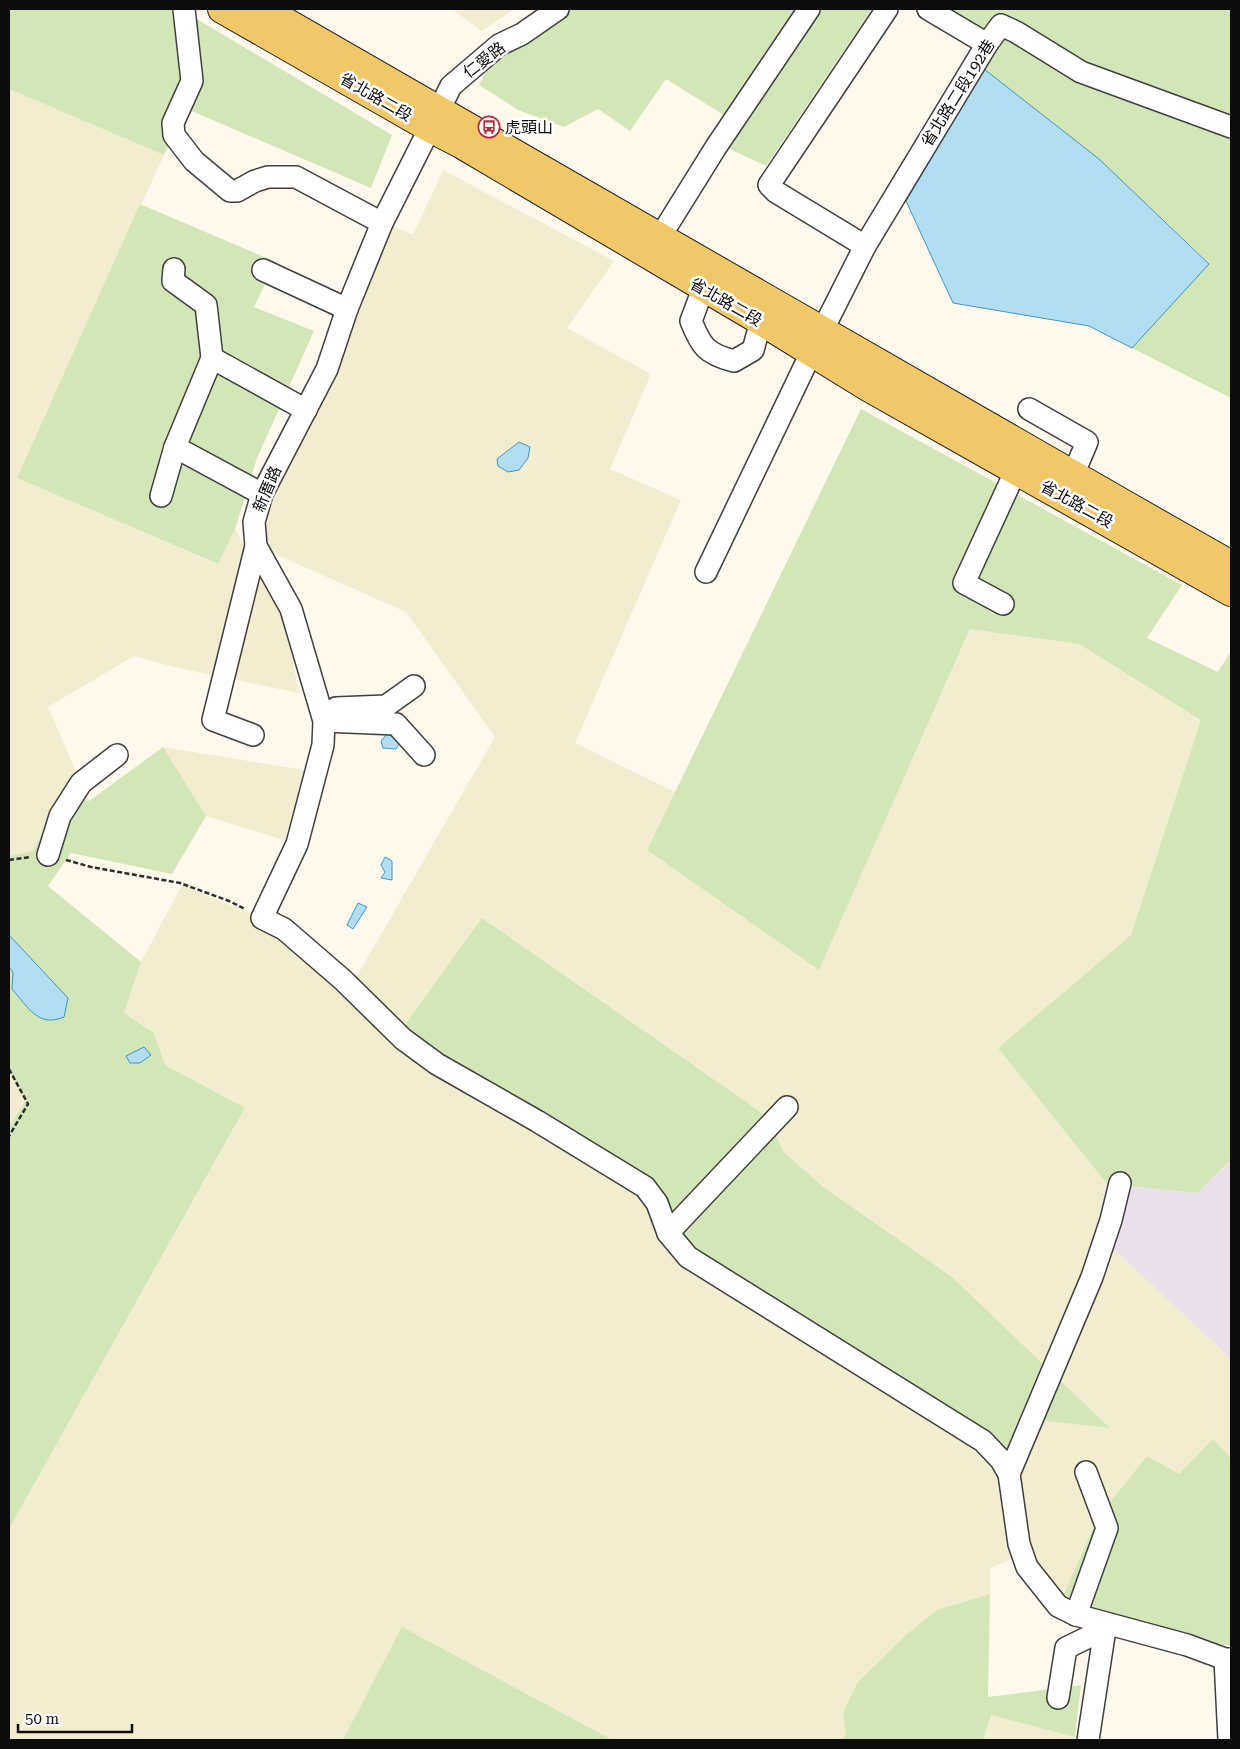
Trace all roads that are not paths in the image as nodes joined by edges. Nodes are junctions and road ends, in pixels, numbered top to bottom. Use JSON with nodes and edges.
{"nodes":[{"id":1,"x":184,"y":9,"type":"edge"},
{"id":2,"x":222,"y":9,"type":"edge"},
{"id":3,"x":263,"y":9,"type":"edge"},
{"id":4,"x":558,"y":9,"type":"edge"},
{"id":5,"x":808,"y":9,"type":"edge"},
{"id":6,"x":887,"y":9,"type":"edge"},
{"id":7,"x":928,"y":9,"type":"edge"},
{"id":8,"x":987,"y":44,"type":"junction"},
{"id":9,"x":434,"y":119,"type":"junction"},
{"id":10,"x":1229,"y":126,"type":"edge"},
{"id":11,"x":382,"y":223,"type":"junction"},
{"id":12,"x":660,"y":237,"type":"junction"},
{"id":13,"x":865,"y":246,"type":"junction"},
{"id":14,"x":174,"y":269,"type":"dead end"},
{"id":15,"x":263,"y":270,"type":"dead end"},
{"id":16,"x":703,"y":289,"type":"junction"},
{"id":17,"x":347,"y":308,"type":"junction"},
{"id":18,"x":761,"y":322,"type":"junction"},
{"id":19,"x":817,"y":341,"type":"junction"},
{"id":20,"x":212,"y":358,"type":"junction"},
{"id":21,"x":1029,"y":409,"type":"dead end"},
{"id":22,"x":306,"y":410,"type":"junction"},
{"id":23,"x":175,"y":447,"type":"junction"},
{"id":24,"x":1016,"y":470,"type":"junction"},
{"id":25,"x":1073,"y":475,"type":"junction"},
{"id":26,"x":262,"y":494,"type":"junction"},
{"id":27,"x":161,"y":496,"type":"dead end"},
{"id":28,"x":256,"y":546,"type":"junction"},
{"id":29,"x":1231,"y":565,"type":"edge"},
{"id":30,"x":706,"y":572,"type":"dead end"},
{"id":31,"x":1231,"y":592,"type":"edge"},
{"id":32,"x":1002,"y":604,"type":"dead end"},
{"id":33,"x":414,"y":686,"type":"dead end"},
{"id":34,"x":322,"y":715,"type":"junction"},
{"id":35,"x":253,"y":735,"type":"dead end"},
{"id":36,"x":117,"y":755,"type":"dead end"},
{"id":37,"x":424,"y":755,"type":"dead end"},
{"id":38,"x":48,"y":855,"type":"road end"},
{"id":39,"x":787,"y":1107,"type":"dead end"},
{"id":40,"x":1120,"y":1183,"type":"dead end"},
{"id":41,"x":668,"y":1233,"type":"junction"},
{"id":42,"x":1086,"y":1472,"type":"dead end"},
{"id":43,"x":1009,"y":1474,"type":"junction"},
{"id":44,"x":1076,"y":1615,"type":"junction"},
{"id":45,"x":1107,"y":1627,"type":"junction"},
{"id":46,"x":1228,"y":1659,"type":"edge"},
{"id":47,"x":1058,"y":1698,"type":"dead end"},
{"id":48,"x":1088,"y":1740,"type":"edge"},
{"id":49,"x":1229,"y":1740,"type":"edge"}],
"edges":[{"from":1,"to":11,"type":"street"},
{"from":2,"to":9,"type":"main road","name":"省北路二段"},
{"from":3,"to":9,"type":"main road","name":"省北路二段"},
{"from":4,"to":9,"type":"street","name":"仁愛路"},
{"from":5,"to":12,"type":"street"},
{"from":6,"to":13,"type":"street"},
{"from":7,"to":8,"type":"street"},
{"from":8,"to":10,"type":"street","name":"省北路二段192巷"},
{"from":8,"to":13,"type":"street","name":"省北路二段192巷"},
{"from":9,"to":11,"type":"street","name":"新厝路"},
{"from":9,"to":12,"type":"main road","name":"省北路二段"},
{"from":9,"to":16,"type":"main road","name":"省北路二段"},
{"from":11,"to":17,"type":"street","name":"新厝路"},
{"from":12,"to":19,"type":"main road","name":"省北路二段"},
{"from":13,"to":19,"type":"street","name":"省北路二段192巷"},
{"from":14,"to":20,"type":"street"},
{"from":15,"to":17,"type":"street"},
{"from":16,"to":18,"type":"main road","name":"省北路二段"},
{"from":16,"to":18,"type":"street"},
{"from":17,"to":22,"type":"street","name":"新厝路"},
{"from":18,"to":19,"type":"main road","name":"省北路二段"},
{"from":19,"to":24,"type":"main road","name":"省北路二段"},
{"from":19,"to":25,"type":"main road","name":"省北路二段"},
{"from":19,"to":30,"type":"street","name":"省北路二段192巷"},
{"from":20,"to":22,"type":"street"},
{"from":20,"to":23,"type":"street"},
{"from":21,"to":25,"type":"street"},
{"from":22,"to":26,"type":"street","name":"新厝路"},
{"from":23,"to":26,"type":"street"},
{"from":23,"to":27,"type":"street"},
{"from":24,"to":31,"type":"main road","name":"省北路二段"},
{"from":24,"to":32,"type":"street"},
{"from":25,"to":29,"type":"main road","name":"省北路二段"},
{"from":26,"to":28,"type":"street","name":"新厝路"},
{"from":28,"to":34,"type":"street","name":"新厝路"},
{"from":28,"to":35,"type":"street"},
{"from":33,"to":34,"type":"street"},
{"from":34,"to":37,"type":"street"},
{"from":34,"to":41,"type":"street","name":"新厝路"},
{"from":36,"to":38,"type":"street"},
{"from":39,"to":41,"type":"street"},
{"from":40,"to":43,"type":"street"},
{"from":41,"to":43,"type":"street"},
{"from":42,"to":44,"type":"street"},
{"from":43,"to":44,"type":"street"},
{"from":44,"to":45,"type":"street"},
{"from":45,"to":46,"type":"street"},
{"from":45,"to":47,"type":"street"},
{"from":45,"to":48,"type":"street"},
{"from":46,"to":49,"type":"street"}]}
